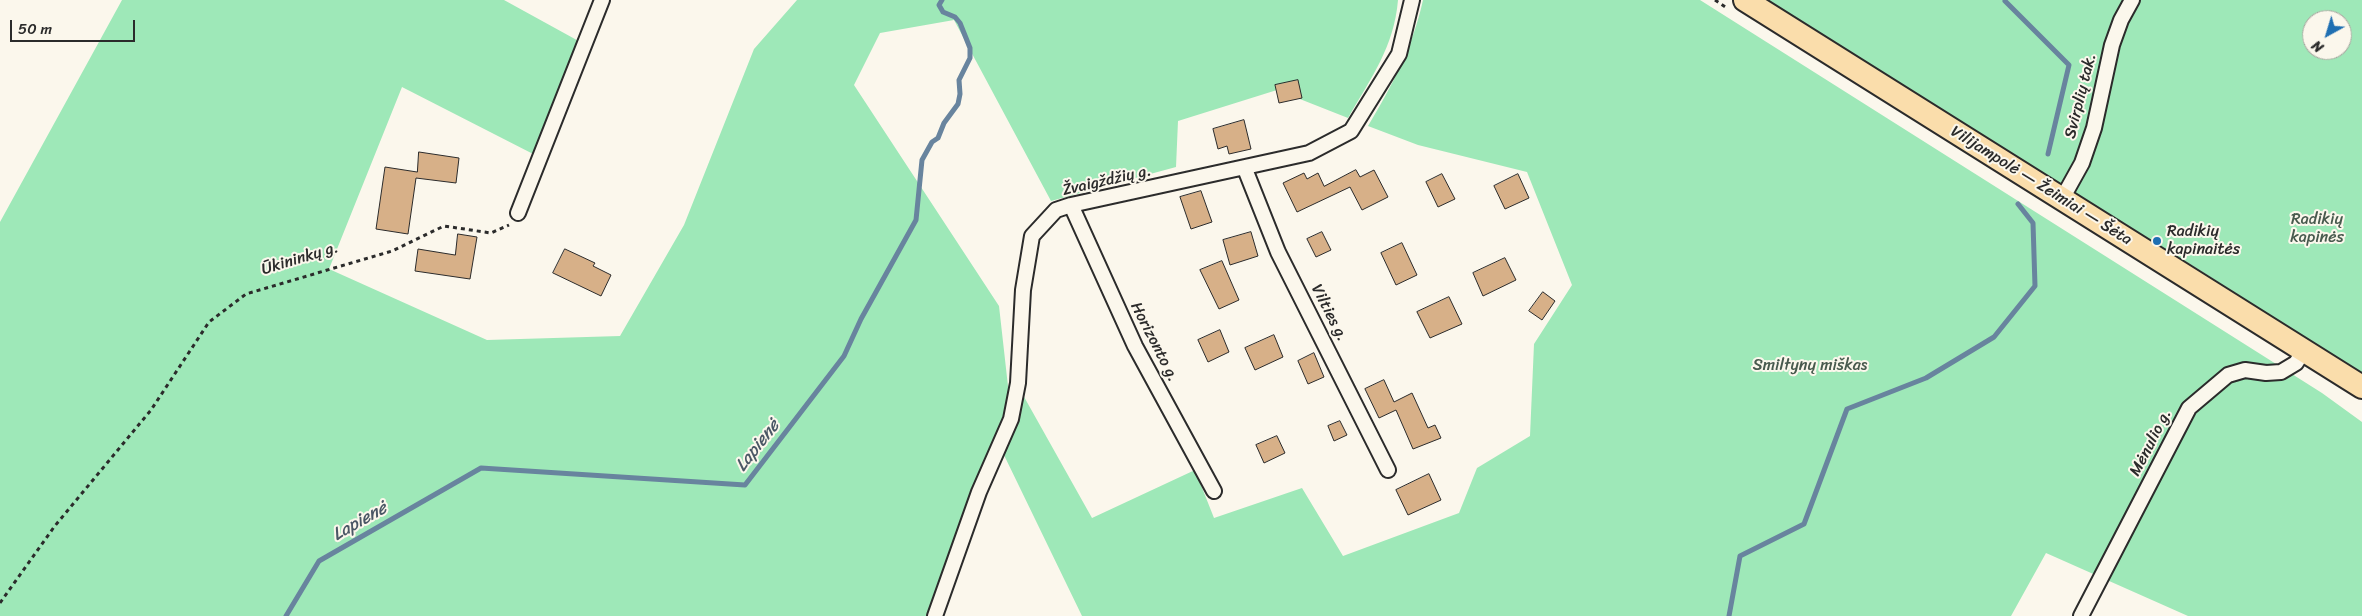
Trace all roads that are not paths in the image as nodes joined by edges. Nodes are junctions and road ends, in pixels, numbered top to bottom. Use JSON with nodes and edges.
{"nodes":[{"id":1,"x":602,"y":0,"type":"edge"},
{"id":2,"x":1412,"y":0,"type":"edge"},
{"id":3,"x":1745,"y":0,"type":"edge"},
{"id":4,"x":2132,"y":0,"type":"edge"},
{"id":5,"x":1245,"y":169,"type":"junction"},
{"id":6,"x":2062,"y":199,"type":"junction"},
{"id":7,"x":1070,"y":205,"type":"junction"},
{"id":8,"x":518,"y":212,"type":"road end"},
{"id":9,"x":2304,"y":350,"type":"junction"},
{"id":10,"x":2362,"y":387,"type":"edge"},
{"id":11,"x":1388,"y":470,"type":"dead end"},
{"id":12,"x":1214,"y":491,"type":"dead end"},
{"id":13,"x":935,"y":616,"type":"edge"},
{"id":14,"x":2082,"y":616,"type":"edge"}],
"edges":[{"from":1,"to":8,"type":"street"},
{"from":2,"to":5,"type":"street","name":"Žvaigždžių g."},
{"from":3,"to":6,"type":"main road","name":"Vilijampolė — Žeimiai — Šėta"},
{"from":4,"to":6,"type":"street","name":"Svirplių tak."},
{"from":5,"to":7,"type":"street","name":"Žvaigždžių g."},
{"from":5,"to":11,"type":"street","name":"Vilties g."},
{"from":6,"to":9,"type":"main road","name":"Vilijampolė — Žeimiai — Šėta"},
{"from":7,"to":12,"type":"street","name":"Horizonto g."},
{"from":7,"to":13,"type":"street","name":"Žvaigždžių g."},
{"from":9,"to":10,"type":"main road","name":"Vilijampolė — Žeimiai — Šėta"},
{"from":9,"to":14,"type":"street","name":"Mėnulio g."}]}
